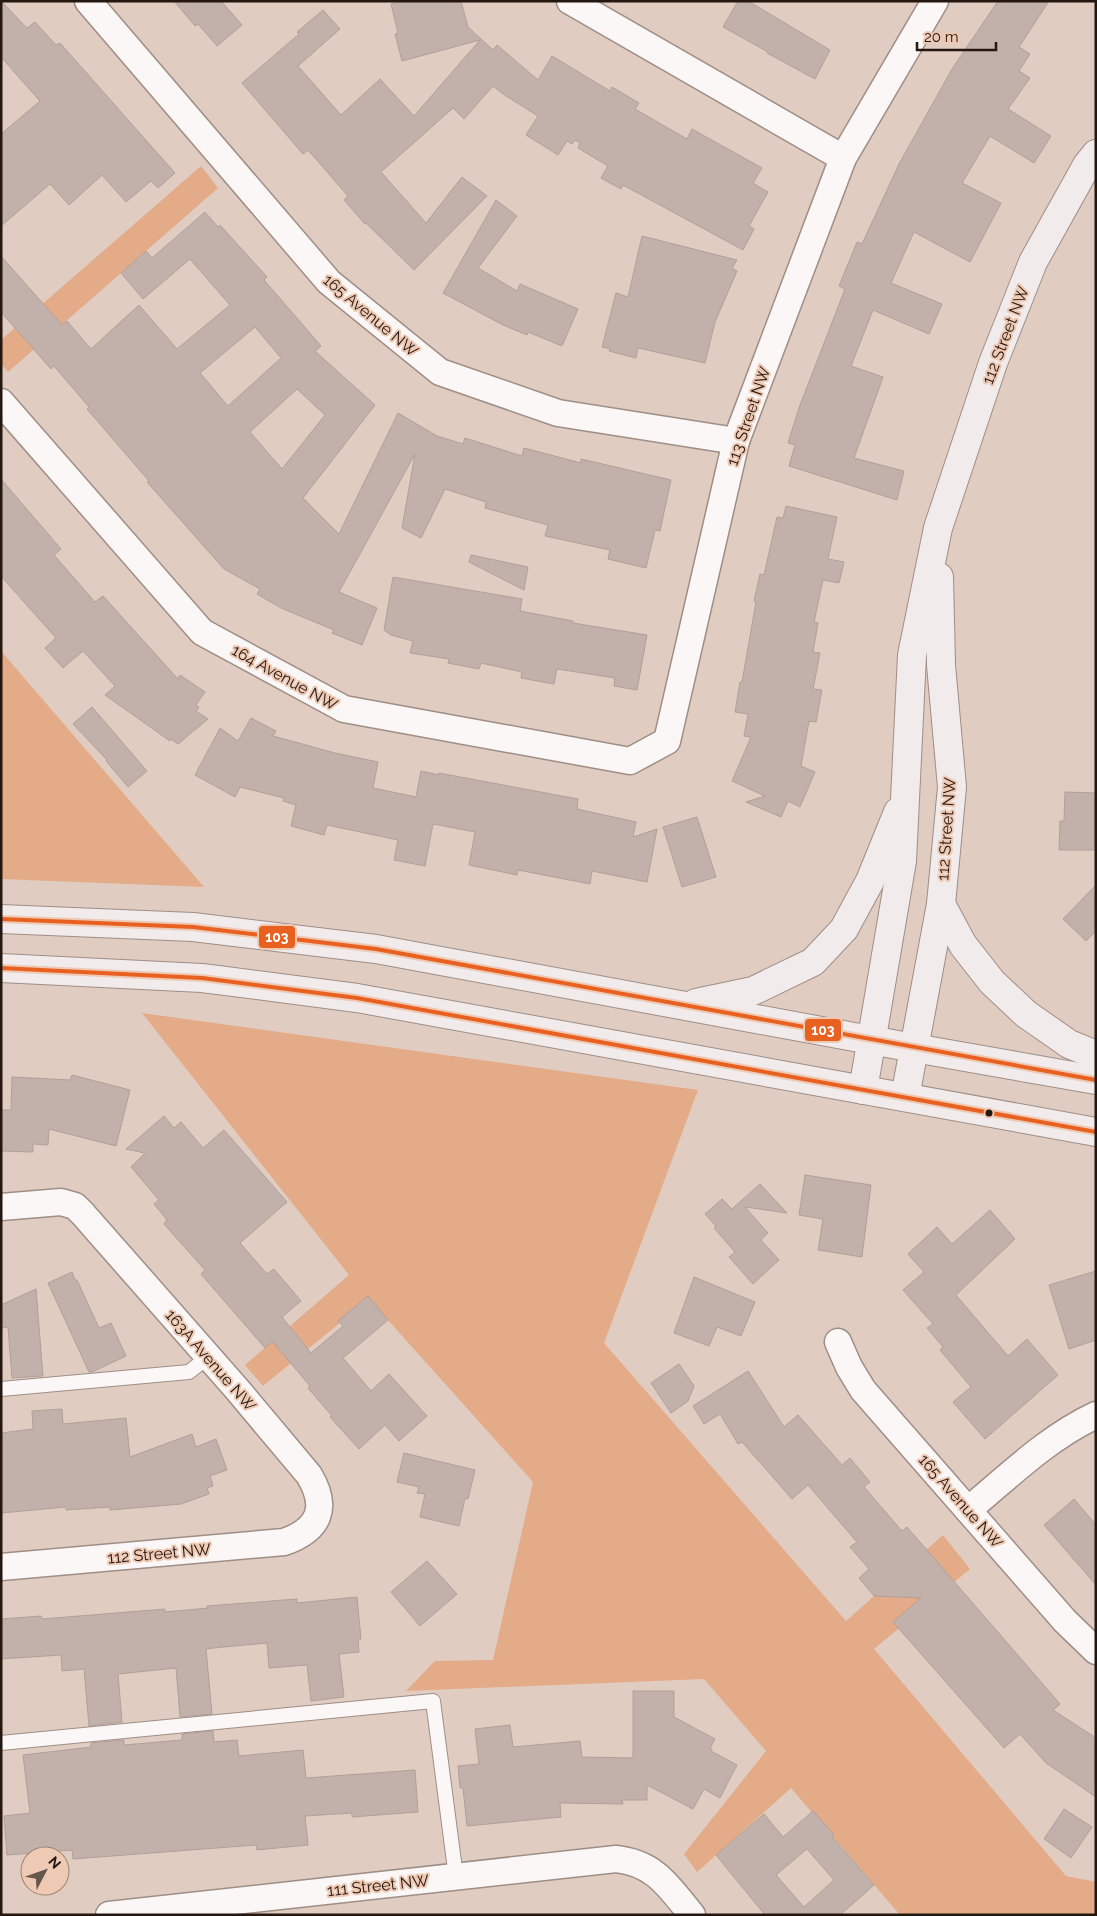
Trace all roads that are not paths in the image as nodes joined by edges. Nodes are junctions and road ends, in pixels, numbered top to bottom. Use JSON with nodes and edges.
{"nodes":[{"id":1,"x":88,"y":1,"type":"edge"},
{"id":2,"x":570,"y":1,"type":"edge"},
{"id":3,"x":935,"y":1,"type":"edge"},
{"id":4,"x":1096,"y":154,"type":"edge"},
{"id":5,"x":843,"y":158,"type":"junction"},
{"id":6,"x":1,"y":402,"type":"edge"},
{"id":7,"x":736,"y":441,"type":"junction"},
{"id":8,"x":938,"y":528,"type":"junction"},
{"id":9,"x":667,"y":741,"type":"joint"},
{"id":10,"x":904,"y":796,"type":"junction"},
{"id":11,"x":941,"y":904,"type":"junction"},
{"id":12,"x":1,"y":919,"type":"edge"},
{"id":13,"x":1,"y":968,"type":"edge"},
{"id":14,"x":684,"y":1005,"type":"junction"},
{"id":15,"x":871,"y":1041,"type":"junction"},
{"id":16,"x":914,"y":1048,"type":"junction"},
{"id":17,"x":1096,"y":1055,"type":"edge"},
{"id":18,"x":1096,"y":1080,"type":"edge"},
{"id":19,"x":863,"y":1090,"type":"junction"},
{"id":20,"x":905,"y":1097,"type":"junction"},
{"id":21,"x":1096,"y":1132,"type":"edge"},
{"id":22,"x":1,"y":1207,"type":"edge"},
{"id":23,"x":838,"y":1342,"type":"dead end"},
{"id":24,"x":208,"y":1357,"type":"junction"},
{"id":25,"x":1,"y":1389,"type":"edge"},
{"id":26,"x":1096,"y":1415,"type":"edge"},
{"id":27,"x":968,"y":1510,"type":"junction"},
{"id":28,"x":313,"y":1526,"type":"joint"},
{"id":29,"x":1,"y":1567,"type":"edge"},
{"id":30,"x":1096,"y":1651,"type":"edge"},
{"id":31,"x":1,"y":1743,"type":"edge"},
{"id":32,"x":456,"y":1877,"type":"junction"},
{"id":33,"x":109,"y":1915,"type":"edge"},
{"id":34,"x":692,"y":1915,"type":"edge"}],
"edges":[{"from":1,"to":7,"type":"street","name":"165 Avenue NW"},
{"from":2,"to":5,"type":"street"},
{"from":3,"to":5,"type":"street","name":"113 Street NW"},
{"from":4,"to":8,"type":"main road","name":"112 Street NW"},
{"from":5,"to":7,"type":"street","name":"113 Street NW"},
{"from":6,"to":9,"type":"street","name":"164 Avenue NW"},
{"from":7,"to":9,"type":"street","name":"113 Street NW"},
{"from":8,"to":10,"type":"main road","name":"112 Street NW"},
{"from":8,"to":11,"type":"main road","name":"112 Street NW"},
{"from":10,"to":14,"type":"main road"},
{"from":10,"to":15,"type":"main road","name":"112 Street NW"},
{"from":11,"to":16,"type":"main road","name":"112 Street NW"},
{"from":11,"to":17,"type":"main road"},
{"from":12,"to":14,"type":"main road"},
{"from":13,"to":19,"type":"main road"},
{"from":14,"to":15,"type":"main road"},
{"from":15,"to":16,"type":"main road"},
{"from":15,"to":19,"type":"main road","name":"112 Street NW"},
{"from":16,"to":18,"type":"main road"},
{"from":16,"to":20,"type":"main road","name":"112 Street NW"},
{"from":19,"to":20,"type":"main road"},
{"from":20,"to":21,"type":"main road"},
{"from":22,"to":24,"type":"street","name":"163A Avenue NW"},
{"from":23,"to":27,"type":"street","name":"165 Avenue NW"},
{"from":24,"to":25,"type":"lane"},
{"from":24,"to":28,"type":"street","name":"163A Avenue NW"},
{"from":26,"to":27,"type":"street"},
{"from":27,"to":30,"type":"street","name":"165 Avenue NW"},
{"from":28,"to":29,"type":"street","name":"112 Street NW"},
{"from":31,"to":32,"type":"lane"},
{"from":32,"to":33,"type":"street","name":"111 Street NW"},
{"from":32,"to":34,"type":"street","name":"111 Street NW"}]}
